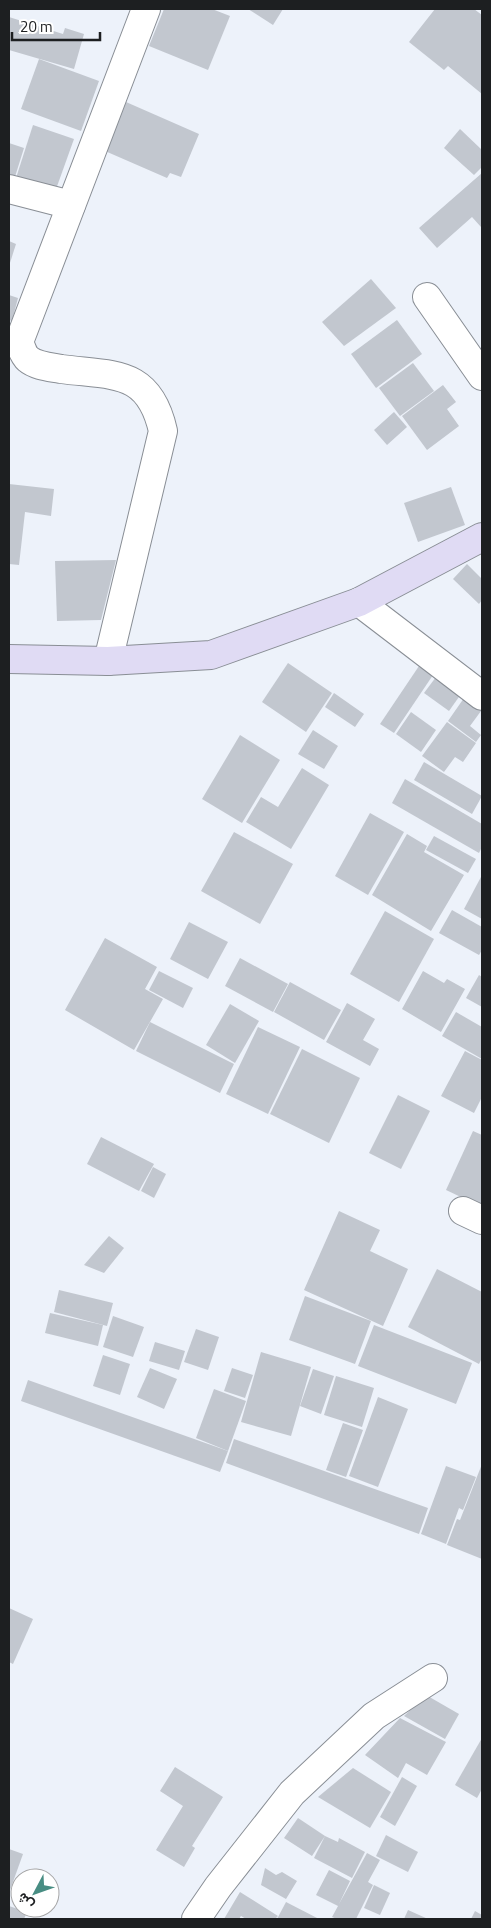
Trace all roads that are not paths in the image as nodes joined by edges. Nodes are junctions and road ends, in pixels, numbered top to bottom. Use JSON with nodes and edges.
{"nodes":[{"id":1,"x":146,"y":9,"type":"edge"},
{"id":2,"x":9,"y":189,"type":"edge"},
{"id":3,"x":71,"y":205,"type":"junction"},
{"id":4,"x":427,"y":297,"type":"dead end"},
{"id":5,"x":482,"y":376,"type":"edge"},
{"id":6,"x":482,"y":537,"type":"edge"},
{"id":7,"x":359,"y":602,"type":"junction"},
{"id":8,"x":9,"y":659,"type":"edge"},
{"id":9,"x":108,"y":661,"type":"junction"},
{"id":10,"x":482,"y":696,"type":"edge"},
{"id":11,"x":433,"y":1678,"type":"dead end"},
{"id":12,"x":196,"y":1919,"type":"edge"}],
"edges":[{"from":1,"to":3,"type":"street"},
{"from":2,"to":3,"type":"street"},
{"from":3,"to":9,"type":"street"},
{"from":4,"to":5,"type":"street"},
{"from":6,"to":7,"type":"street"},
{"from":7,"to":9,"type":"street"},
{"from":7,"to":10,"type":"street"},
{"from":8,"to":9,"type":"street"},
{"from":11,"to":12,"type":"street"}]}
